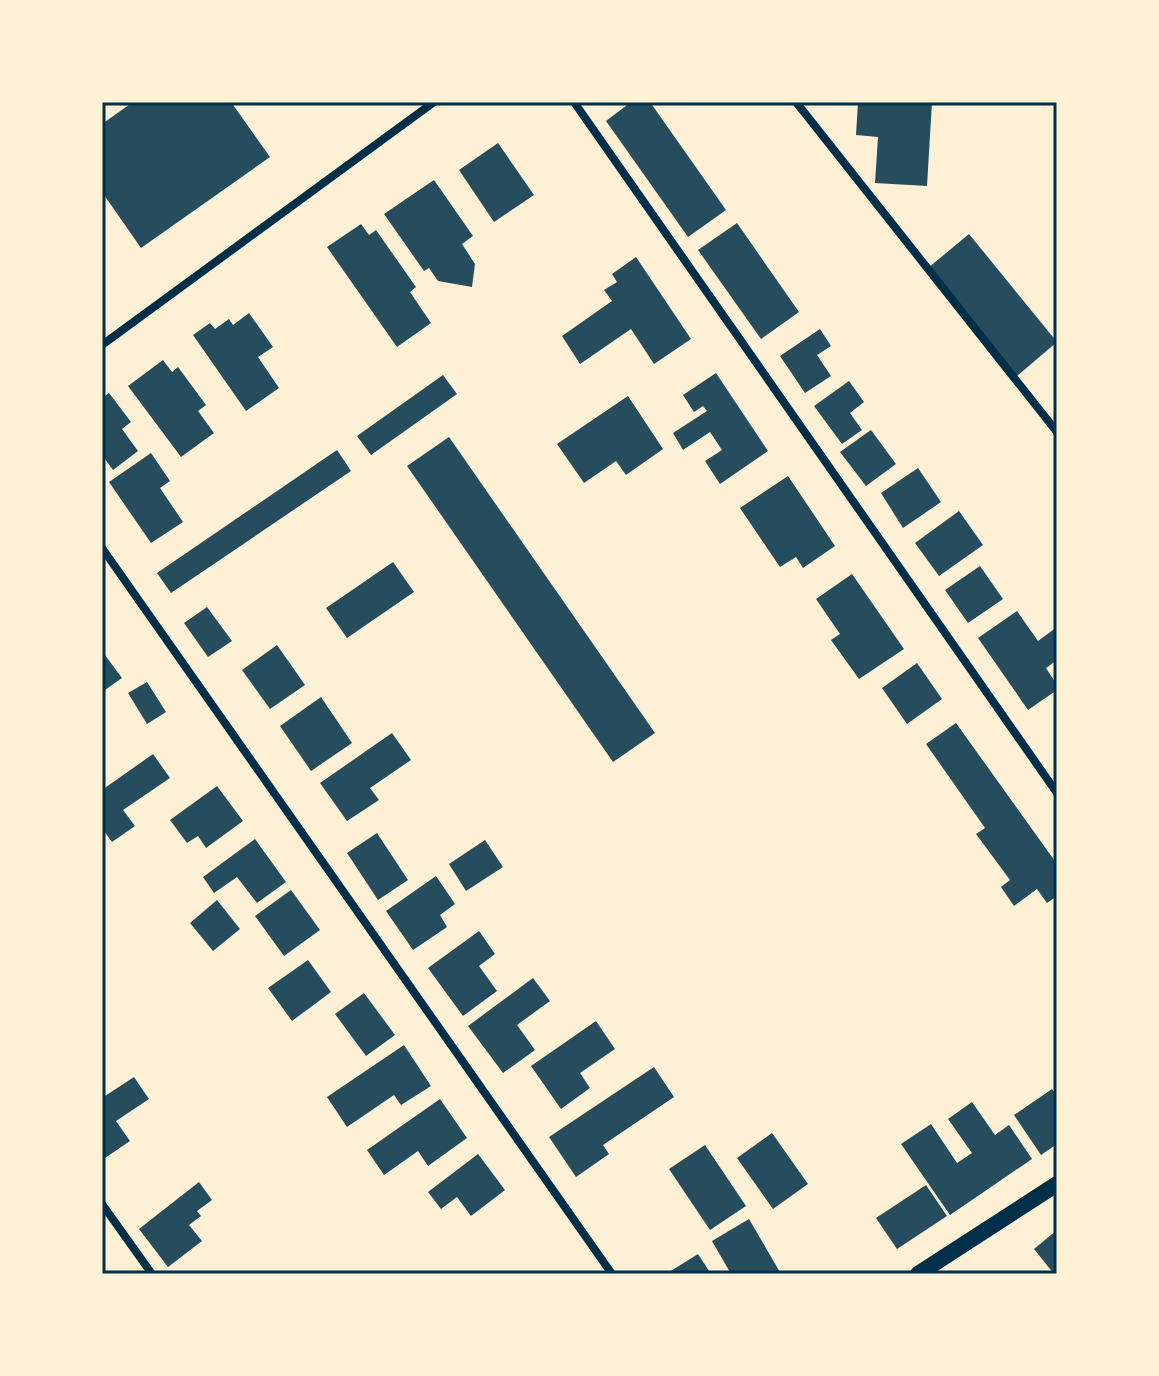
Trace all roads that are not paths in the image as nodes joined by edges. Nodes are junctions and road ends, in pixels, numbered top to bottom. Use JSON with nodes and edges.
{"nodes":[{"id":1,"x":434,"y":102,"type":"edge"},
{"id":2,"x":574,"y":102,"type":"edge"},
{"id":3,"x":796,"y":102,"type":"edge"},
{"id":4,"x":102,"y":345,"type":"edge"},
{"id":5,"x":1057,"y":432,"type":"edge"},
{"id":6,"x":102,"y":548,"type":"edge"},
{"id":7,"x":1057,"y":793,"type":"edge"},
{"id":8,"x":1057,"y":1184,"type":"edge"},
{"id":9,"x":102,"y":1204,"type":"edge"},
{"id":10,"x":152,"y":1274,"type":"edge"},
{"id":11,"x":612,"y":1274,"type":"edge"},
{"id":12,"x":918,"y":1274,"type":"edge"}],
"edges":[{"from":1,"to":4,"type":"street"},
{"from":2,"to":7,"type":"street"},
{"from":3,"to":5,"type":"street"},
{"from":6,"to":11,"type":"street"},
{"from":8,"to":12,"type":"main road"},
{"from":9,"to":10,"type":"street"}]}
